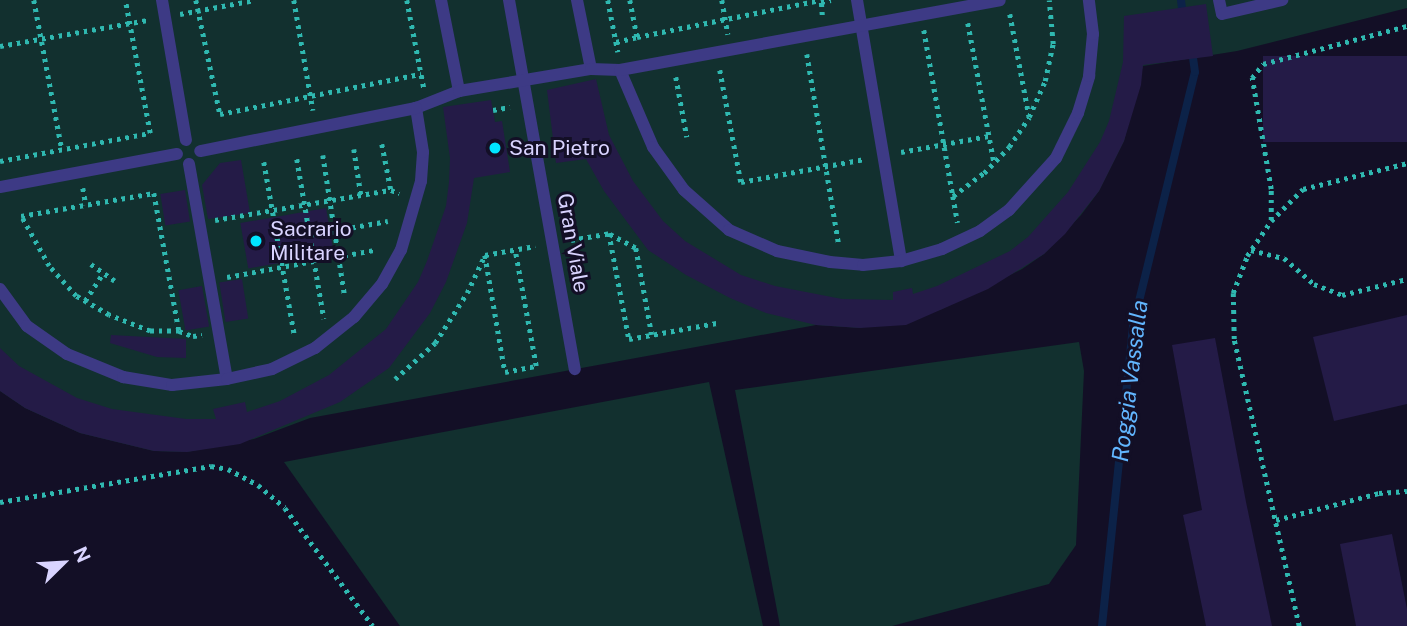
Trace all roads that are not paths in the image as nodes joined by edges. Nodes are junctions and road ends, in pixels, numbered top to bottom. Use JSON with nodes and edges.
{"nodes":[{"id":1,"x":162,"y":0,"type":"edge"},
{"id":2,"x":441,"y":0,"type":"edge"},
{"id":3,"x":509,"y":0,"type":"edge"},
{"id":4,"x":577,"y":0,"type":"edge"},
{"id":5,"x":857,"y":0,"type":"edge"},
{"id":6,"x":1000,"y":0,"type":"edge"},
{"id":7,"x":1089,"y":0,"type":"edge"},
{"id":8,"x":1219,"y":0,"type":"edge"},
{"id":9,"x":1282,"y":0,"type":"edge"},
{"id":10,"x":862,"y":26,"type":"junction"},
{"id":11,"x":591,"y":69,"type":"junction"},
{"id":12,"x":620,"y":70,"type":"junction"},
{"id":13,"x":524,"y":80,"type":"junction"},
{"id":14,"x":459,"y":92,"type":"junction"},
{"id":15,"x":422,"y":105,"type":"junction"},
{"id":16,"x":186,"y":141,"type":"junction"},
{"id":17,"x":200,"y":151,"type":"junction"},
{"id":18,"x":177,"y":154,"type":"junction"},
{"id":19,"x":189,"y":164,"type":"junction"},
{"id":20,"x":0,"y":187,"type":"edge"},
{"id":21,"x":901,"y":261,"type":"junction"},
{"id":22,"x":0,"y":289,"type":"edge"},
{"id":23,"x":575,"y":369,"type":"dead end"},
{"id":24,"x":227,"y":379,"type":"junction"}],
"edges":[{"from":1,"to":16,"type":"lane"},
{"from":2,"to":14,"type":"lane"},
{"from":3,"to":13,"type":"lane","name":"Gran Viale"},
{"from":4,"to":11,"type":"lane"},
{"from":5,"to":10,"type":"lane"},
{"from":6,"to":10,"type":"lane"},
{"from":7,"to":21,"type":"lane"},
{"from":8,"to":9,"type":"lane"},
{"from":10,"to":12,"type":"lane"},
{"from":10,"to":21,"type":"lane"},
{"from":11,"to":12,"type":"lane"},
{"from":11,"to":13,"type":"lane"},
{"from":12,"to":21,"type":"lane"},
{"from":13,"to":14,"type":"lane"},
{"from":13,"to":23,"type":"lane","name":"Gran Viale"},
{"from":14,"to":15,"type":"lane"},
{"from":15,"to":17,"type":"lane"},
{"from":15,"to":24,"type":"lane"},
{"from":16,"to":17,"type":"lane"},
{"from":16,"to":18,"type":"lane"},
{"from":17,"to":19,"type":"lane"},
{"from":18,"to":19,"type":"lane"},
{"from":18,"to":20,"type":"lane"},
{"from":19,"to":24,"type":"lane"},
{"from":22,"to":24,"type":"lane"}]}
